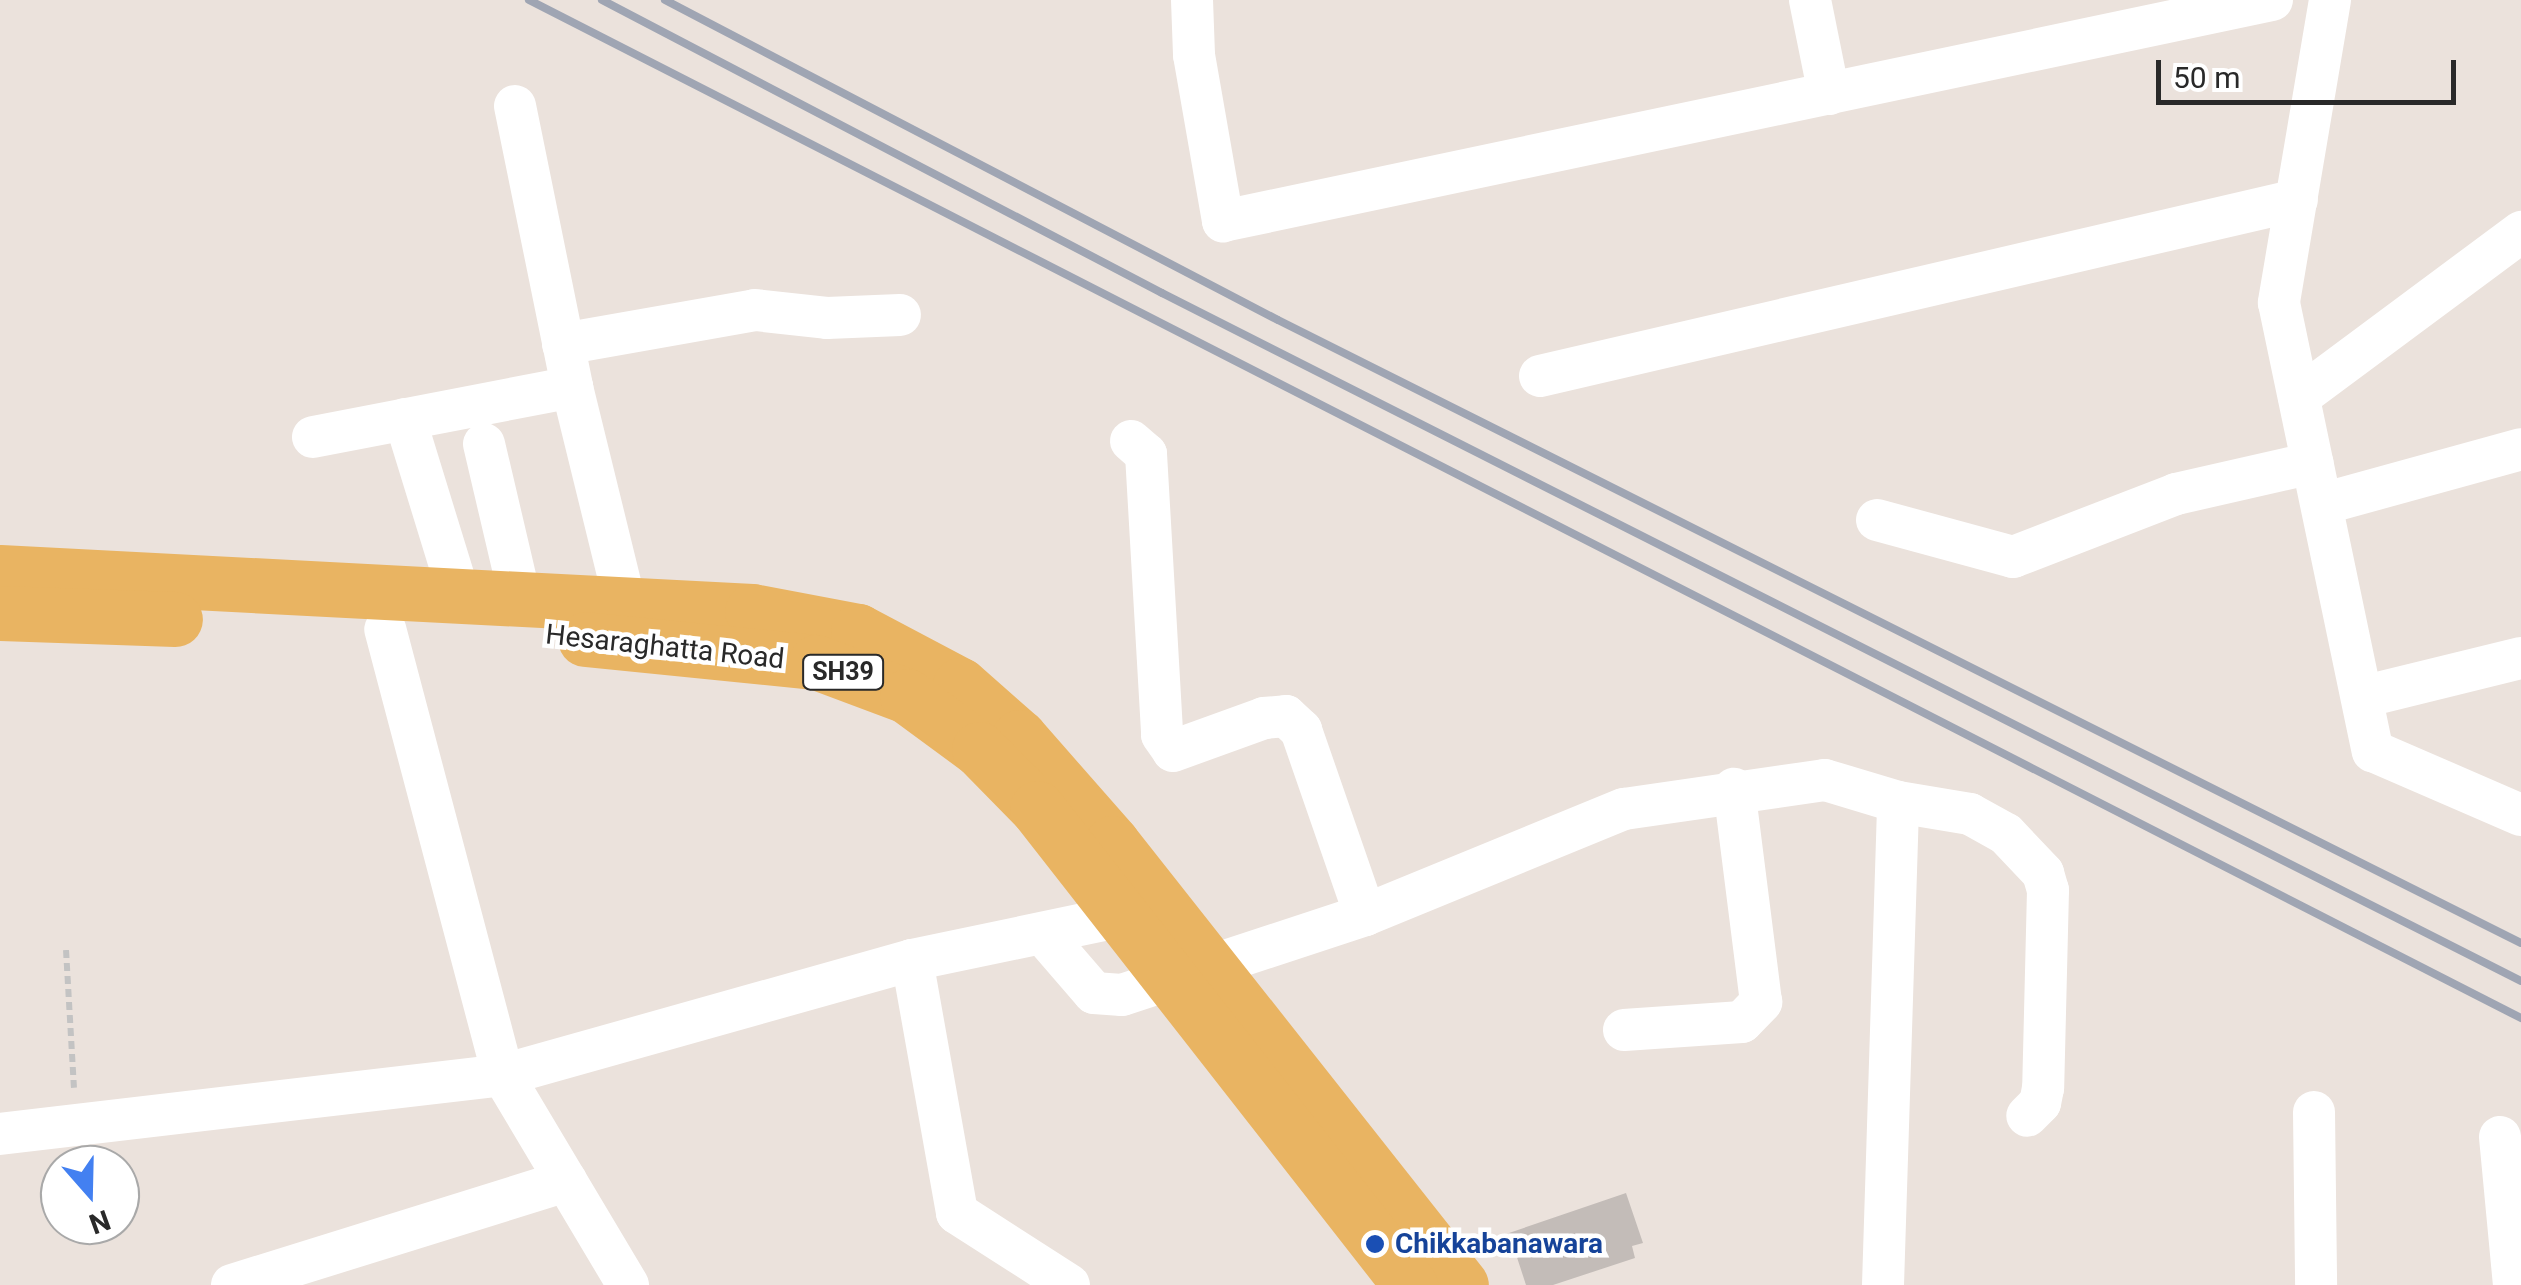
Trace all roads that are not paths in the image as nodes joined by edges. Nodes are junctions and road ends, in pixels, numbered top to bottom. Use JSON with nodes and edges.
{"nodes":[{"id":1,"x":1192,"y":0,"type":"edge"},
{"id":2,"x":1810,"y":0,"type":"edge"},
{"id":3,"x":2272,"y":0,"type":"edge"},
{"id":4,"x":2330,"y":0,"type":"edge"},
{"id":5,"x":1829,"y":94,"type":"junction"},
{"id":6,"x":516,"y":106,"type":"dead end"},
{"id":7,"x":2297,"y":200,"type":"junction"},
{"id":8,"x":2521,"y":232,"type":"edge"},
{"id":9,"x":900,"y":315,"type":"dead end"},
{"id":10,"x":563,"y":344,"type":"junction"},
{"id":11,"x":1540,"y":376,"type":"dead end"},
{"id":12,"x":572,"y":387,"type":"junction"},
{"id":13,"x":2299,"y":397,"type":"junction"},
{"id":14,"x":404,"y":419,"type":"junction"},
{"id":15,"x":313,"y":437,"type":"dead end"},
{"id":16,"x":1131,"y":441,"type":"dead end"},
{"id":17,"x":484,"y":444,"type":"dead end"},
{"id":18,"x":2521,"y":449,"type":"edge"},
{"id":19,"x":2313,"y":462,"type":"junction"},
{"id":20,"x":2322,"y":504,"type":"junction"},
{"id":21,"x":1877,"y":520,"type":"dead end"},
{"id":22,"x":0,"y":572,"type":"edge"},
{"id":23,"x":521,"y":602,"type":"junction"},
{"id":24,"x":626,"y":607,"type":"junction"},
{"id":25,"x":0,"y":613,"type":"edge"},
{"id":26,"x":423,"y":613,"type":"junction"},
{"id":27,"x":2521,"y":658,"type":"edge"},
{"id":28,"x":2362,"y":697,"type":"junction"},
{"id":29,"x":1734,"y":789,"type":"junction"},
{"id":30,"x":1898,"y":802,"type":"junction"},
{"id":31,"x":2521,"y":816,"type":"edge"},
{"id":32,"x":1140,"y":913,"type":"junction"},
{"id":33,"x":1365,"y":916,"type":"junction"},
{"id":34,"x":1044,"y":934,"type":"junction"},
{"id":35,"x":912,"y":960,"type":"junction"},
{"id":36,"x":1187,"y":976,"type":"junction"},
{"id":37,"x":1624,"y":1030,"type":"dead end"},
{"id":38,"x":503,"y":1075,"type":"junction"},
{"id":39,"x":2314,"y":1112,"type":"dead end"},
{"id":40,"x":2027,"y":1116,"type":"dead end"},
{"id":41,"x":0,"y":1134,"type":"edge"},
{"id":42,"x":2500,"y":1138,"type":"dead end"},
{"id":43,"x":566,"y":1181,"type":"junction"},
{"id":44,"x":232,"y":1285,"type":"edge"},
{"id":45,"x":628,"y":1285,"type":"edge"},
{"id":46,"x":1069,"y":1285,"type":"edge"},
{"id":47,"x":1410,"y":1285,"type":"edge"},
{"id":48,"x":1461,"y":1285,"type":"edge"},
{"id":49,"x":1883,"y":1285,"type":"edge"},
{"id":50,"x":2316,"y":1285,"type":"edge"},
{"id":51,"x":2514,"y":1285,"type":"edge"}],
"edges":[{"from":1,"to":5,"type":"street"},
{"from":2,"to":5,"type":"street"},
{"from":3,"to":5,"type":"street"},
{"from":4,"to":7,"type":"street"},
{"from":6,"to":10,"type":"street"},
{"from":7,"to":11,"type":"street"},
{"from":7,"to":13,"type":"street"},
{"from":8,"to":13,"type":"street"},
{"from":9,"to":10,"type":"street"},
{"from":10,"to":12,"type":"street"},
{"from":12,"to":14,"type":"street"},
{"from":12,"to":24,"type":"street"},
{"from":13,"to":19,"type":"street"},
{"from":14,"to":15,"type":"street"},
{"from":14,"to":26,"type":"street"},
{"from":16,"to":33,"type":"street"},
{"from":17,"to":23,"type":"street"},
{"from":18,"to":20,"type":"street"},
{"from":19,"to":20,"type":"street"},
{"from":19,"to":21,"type":"street"},
{"from":20,"to":28,"type":"street"},
{"from":22,"to":26,"type":"main road"},
{"from":23,"to":24,"type":"main road"},
{"from":23,"to":26,"type":"main road"},
{"from":24,"to":32,"type":"main road"},
{"from":25,"to":26,"type":"main road","name":"Hesaraghatta Road","number":"SH39"},
{"from":26,"to":32,"type":"main road","name":"Hesaraghatta Road","number":"SH39"},
{"from":26,"to":38,"type":"street"},
{"from":27,"to":28,"type":"street"},
{"from":28,"to":31,"type":"street"},
{"from":29,"to":30,"type":"street"},
{"from":29,"to":33,"type":"street"},
{"from":29,"to":37,"type":"street"},
{"from":30,"to":40,"type":"street"},
{"from":30,"to":49,"type":"street"},
{"from":32,"to":34,"type":"street"},
{"from":32,"to":36,"type":"main road"},
{"from":33,"to":36,"type":"street"},
{"from":34,"to":35,"type":"street"},
{"from":34,"to":36,"type":"street"},
{"from":35,"to":38,"type":"street"},
{"from":35,"to":46,"type":"street"},
{"from":36,"to":47,"type":"main road"},
{"from":36,"to":48,"type":"main road"},
{"from":38,"to":41,"type":"street"},
{"from":38,"to":43,"type":"street"},
{"from":39,"to":50,"type":"street"},
{"from":42,"to":51,"type":"street"},
{"from":43,"to":44,"type":"street"},
{"from":43,"to":45,"type":"street"}]}
